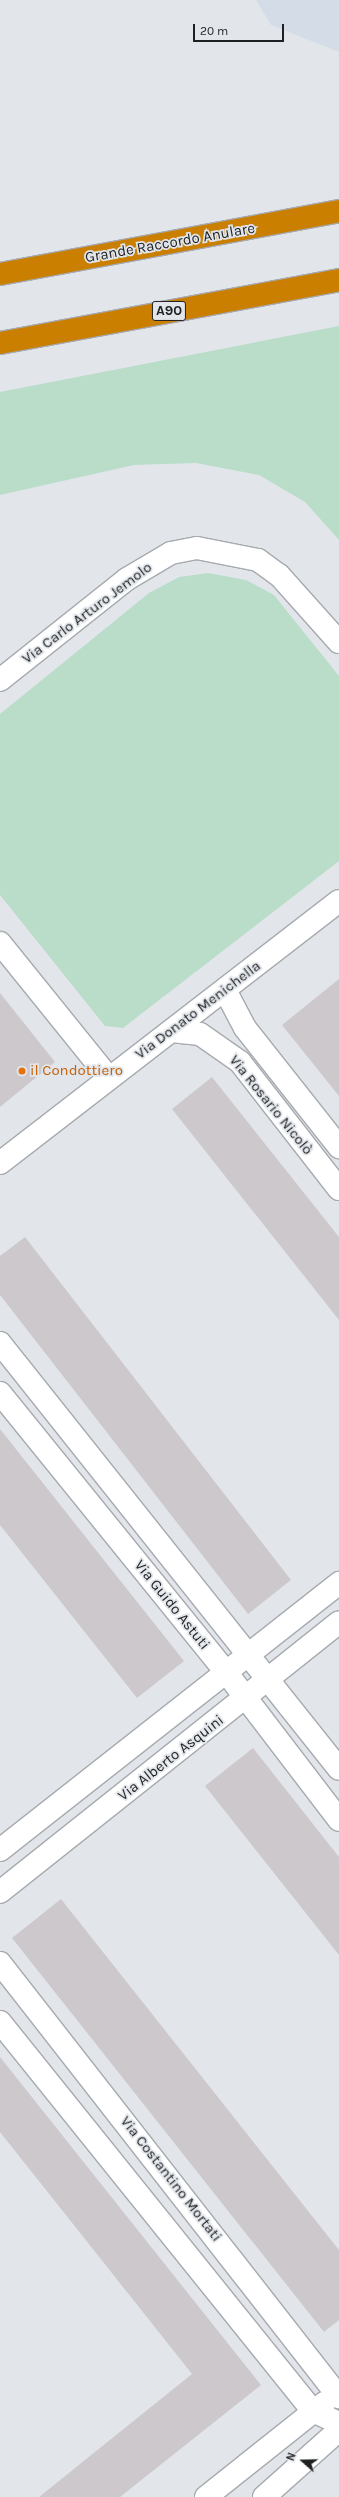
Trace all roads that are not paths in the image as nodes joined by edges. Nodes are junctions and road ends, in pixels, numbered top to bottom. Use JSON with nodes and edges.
{"nodes":[{"id":1,"x":339,"y":205,"type":"edge"},
{"id":2,"x":339,"y":211,"type":"edge"},
{"id":3,"x":310,"y":217,"type":"junction"},
{"id":4,"x":0,"y":274,"type":"edge"},
{"id":5,"x":339,"y":280,"type":"edge"},
{"id":6,"x":339,"y":292,"type":"edge"},
{"id":7,"x":249,"y":296,"type":"junction"},
{"id":8,"x":0,"y":343,"type":"edge"},
{"id":9,"x":339,"y":642,"type":"edge"},
{"id":10,"x":0,"y":680,"type":"edge"},
{"id":11,"x":338,"y":906,"type":"edge"},
{"id":12,"x":0,"y":943,"type":"edge"},
{"id":13,"x":225,"y":990,"type":"junction"},
{"id":14,"x":171,"y":1031,"type":"junction"},
{"id":15,"x":108,"y":1077,"type":"junction"},
{"id":16,"x":339,"y":1147,"type":"edge"},
{"id":17,"x":0,"y":1163,"type":"edge"},
{"id":18,"x":339,"y":1189,"type":"edge"},
{"id":19,"x":0,"y":1343,"type":"edge"},
{"id":20,"x":0,"y":1393,"type":"edge"},
{"id":21,"x":339,"y":1583,"type":"edge"},
{"id":22,"x":339,"y":1622,"type":"edge"},
{"id":23,"x":248,"y":1655,"type":"junction"},
{"id":24,"x":226,"y":1672,"type":"junction"},
{"id":25,"x":268,"y":1680,"type":"junction"},
{"id":26,"x":245,"y":1700,"type":"junction"},
{"id":27,"x":339,"y":1769,"type":"edge"},
{"id":28,"x":339,"y":1820,"type":"edge"},
{"id":29,"x":0,"y":1850,"type":"edge"},
{"id":30,"x":0,"y":1892,"type":"edge"},
{"id":31,"x":0,"y":1963,"type":"edge"},
{"id":32,"x":0,"y":2022,"type":"edge"},
{"id":33,"x":339,"y":2393,"type":"edge"},
{"id":34,"x":313,"y":2411,"type":"junction"},
{"id":35,"x":339,"y":2423,"type":"edge"},
{"id":36,"x":339,"y":2430,"type":"edge"},
{"id":37,"x":206,"y":2497,"type":"edge"},
{"id":38,"x":264,"y":2497,"type":"edge"}],
"edges":[{"from":1,"to":3,"type":"highway"},
{"from":2,"to":3,"type":"highway","name":"Grande Raccordo Anulare"},
{"from":3,"to":4,"type":"highway","name":"Grande Raccordo Anulare"},
{"from":5,"to":7,"type":"highway","number":"A90"},
{"from":6,"to":7,"type":"highway"},
{"from":7,"to":8,"type":"highway","number":"A90"},
{"from":9,"to":10,"type":"street","name":"Via Carlo Arturo Jemolo"},
{"from":11,"to":13,"type":"street","name":"Via Donato Menichella"},
{"from":12,"to":15,"type":"street"},
{"from":13,"to":14,"type":"street","name":"Via Donato Menichella"},
{"from":13,"to":16,"type":"street","name":"Via Rosario Nicolò"},
{"from":14,"to":15,"type":"street","name":"Via Donato Menichella"},
{"from":14,"to":18,"type":"street","name":"Via Rosario Nicolò"},
{"from":15,"to":17,"type":"street","name":"Via Donato Menichella"},
{"from":19,"to":23,"type":"street","name":"Via Guido Astuti"},
{"from":20,"to":24,"type":"street","name":"Via Guido Astuti"},
{"from":21,"to":23,"type":"street"},
{"from":22,"to":25,"type":"street","name":"Via Alberto Asquini"},
{"from":23,"to":24,"type":"street"},
{"from":23,"to":25,"type":"street","name":"Via Guido Astuti"},
{"from":24,"to":26,"type":"street","name":"Via Guido Astuti"},
{"from":24,"to":29,"type":"street"},
{"from":25,"to":26,"type":"street","name":"Via Alberto Asquini"},
{"from":25,"to":27,"type":"street","name":"Via Guido Astuti"},
{"from":26,"to":28,"type":"street","name":"Via Guido Astuti"},
{"from":26,"to":30,"type":"street","name":"Via Alberto Asquini"},
{"from":31,"to":33,"type":"street","name":"Via Costantino Mortati"},
{"from":32,"to":34,"type":"street"},
{"from":33,"to":34,"type":"street"},
{"from":34,"to":35,"type":"street"},
{"from":34,"to":37,"type":"street"},
{"from":36,"to":38,"type":"street"}]}
